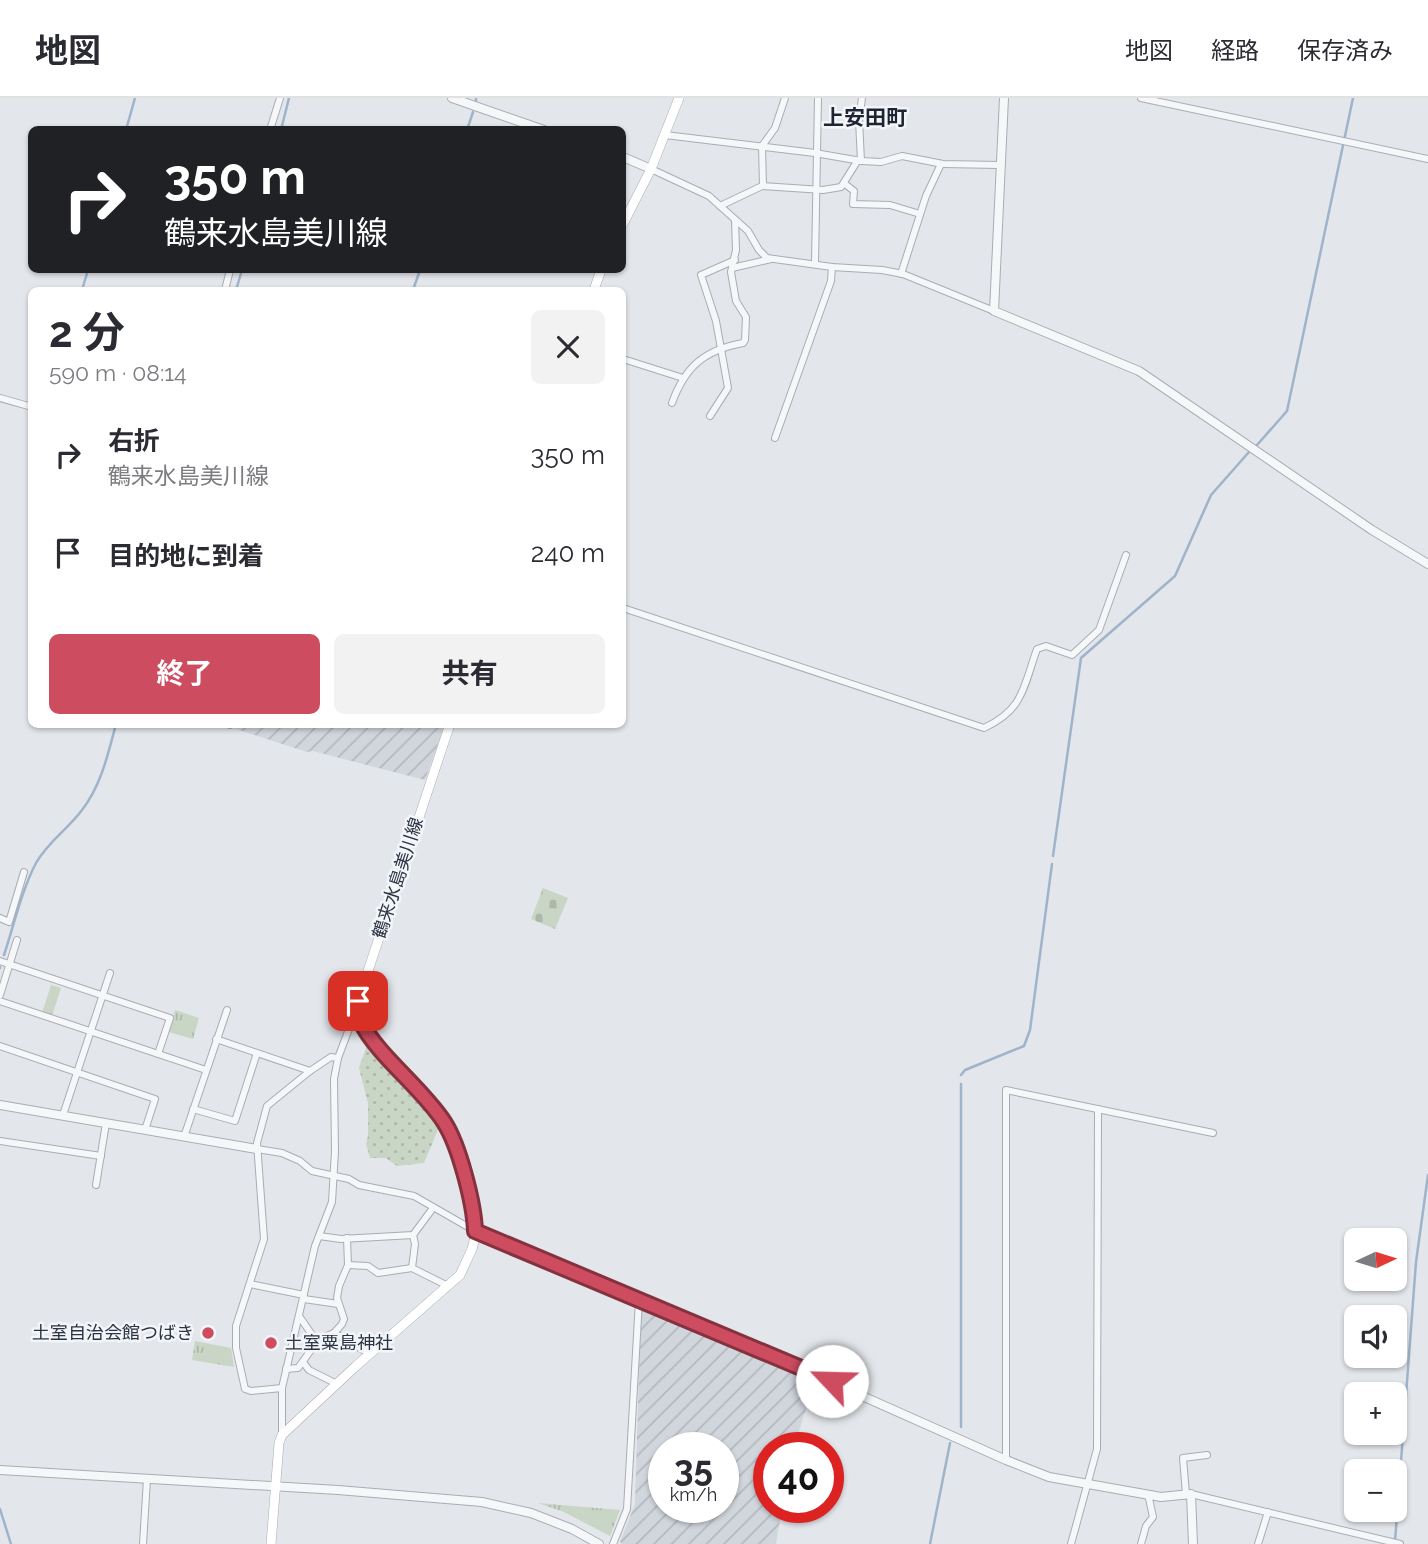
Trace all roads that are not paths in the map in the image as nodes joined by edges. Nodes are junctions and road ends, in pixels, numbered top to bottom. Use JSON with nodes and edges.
{"nodes":[{"id":1,"x":280,"y":98,"type":"edge"},
{"id":2,"x":452,"y":98,"type":"edge"},
{"id":3,"x":679,"y":98,"type":"edge"},
{"id":4,"x":776,"y":98,"type":"edge"},
{"id":5,"x":818,"y":98,"type":"edge"},
{"id":6,"x":862,"y":98,"type":"edge"},
{"id":7,"x":1004,"y":98,"type":"edge"},
{"id":8,"x":1141,"y":98,"type":"edge"},
{"id":9,"x":784,"y":100,"type":"edge"},
{"id":10,"x":271,"y":126,"type":"edge"},
{"id":11,"x":532,"y":126,"type":"edge"},
{"id":12,"x":665,"y":135,"type":"junction"},
{"id":13,"x":762,"y":146,"type":"junction"},
{"id":14,"x":816,"y":153,"type":"junction"},
{"id":15,"x":626,"y":158,"type":"edge"},
{"id":16,"x":1428,"y":159,"type":"edge"},
{"id":17,"x":859,"y":160,"type":"junction"},
{"id":18,"x":941,"y":164,"type":"junction"},
{"id":19,"x":1000,"y":165,"type":"junction"},
{"id":20,"x":651,"y":169,"type":"junction"},
{"id":21,"x":845,"y":184,"type":"junction"},
{"id":22,"x":763,"y":186,"type":"junction"},
{"id":23,"x":815,"y":188,"type":"junction"},
{"id":24,"x":720,"y":206,"type":"junction"},
{"id":25,"x":920,"y":214,"type":"junction"},
{"id":26,"x":626,"y":218,"type":"edge"},
{"id":27,"x":735,"y":220,"type":"junction"},
{"id":28,"x":771,"y":259,"type":"junction"},
{"id":29,"x":735,"y":260,"type":"junction"},
{"id":30,"x":815,"y":263,"type":"junction"},
{"id":31,"x":832,"y":267,"type":"junction"},
{"id":32,"x":732,"y":268,"type":"junction"},
{"id":33,"x":901,"y":274,"type":"junction"},
{"id":34,"x":994,"y":311,"type":"junction"},
{"id":35,"x":722,"y":347,"type":"junction"},
{"id":36,"x":626,"y":360,"type":"edge"},
{"id":37,"x":683,"y":377,"type":"junction"},
{"id":38,"x":0,"y":398,"type":"edge"},
{"id":39,"x":672,"y":403,"type":"dead end"},
{"id":40,"x":28,"y":406,"type":"edge"},
{"id":41,"x":710,"y":416,"type":"dead end"},
{"id":42,"x":775,"y":438,"type":"dead end"},
{"id":43,"x":1126,"y":555,"type":"dead end"},
{"id":44,"x":1428,"y":564,"type":"edge"},
{"id":45,"x":626,"y":609,"type":"edge"},
{"id":46,"x":449,"y":728,"type":"edge"},
{"id":47,"x":24,"y":872,"type":"dead end"},
{"id":48,"x":0,"y":918,"type":"edge"},
{"id":49,"x":17,"y":940,"type":"dead end"},
{"id":50,"x":0,"y":961,"type":"edge"},
{"id":51,"x":10,"y":964,"type":"junction"},
{"id":52,"x":110,"y":973,"type":"dead end"},
{"id":53,"x":0,"y":995,"type":"edge"},
{"id":54,"x":103,"y":995,"type":"junction"},
{"id":55,"x":0,"y":1002,"type":"edge"},
{"id":56,"x":227,"y":1010,"type":"dead end"},
{"id":57,"x":359,"y":1017,"type":"junction"},
{"id":58,"x":89,"y":1031,"type":"junction"},
{"id":59,"x":216,"y":1039,"type":"junction"},
{"id":60,"x":0,"y":1046,"type":"edge"},
{"id":61,"x":257,"y":1053,"type":"junction"},
{"id":62,"x":158,"y":1054,"type":"junction"},
{"id":63,"x":338,"y":1058,"type":"junction"},
{"id":64,"x":206,"y":1070,"type":"junction"},
{"id":65,"x":310,"y":1071,"type":"junction"},
{"id":66,"x":76,"y":1072,"type":"junction"},
{"id":67,"x":0,"y":1105,"type":"edge"},
{"id":68,"x":193,"y":1108,"type":"junction"},
{"id":69,"x":1098,"y":1109,"type":"junction"},
{"id":70,"x":63,"y":1115,"type":"junction"},
{"id":71,"x":106,"y":1124,"type":"junction"},
{"id":72,"x":145,"y":1130,"type":"junction"},
{"id":73,"x":1213,"y":1133,"type":"dead end"},
{"id":74,"x":184,"y":1137,"type":"junction"},
{"id":75,"x":0,"y":1141,"type":"edge"},
{"id":76,"x":257,"y":1149,"type":"junction"},
{"id":77,"x":101,"y":1156,"type":"junction"},
{"id":78,"x":333,"y":1177,"type":"junction"},
{"id":79,"x":96,"y":1185,"type":"dead end"},
{"id":80,"x":433,"y":1208,"type":"junction"},
{"id":81,"x":475,"y":1231,"type":"junction"},
{"id":82,"x":412,"y":1235,"type":"junction"},
{"id":83,"x":319,"y":1236,"type":"junction"},
{"id":84,"x":347,"y":1238,"type":"junction"},
{"id":85,"x":348,"y":1265,"type":"junction"},
{"id":86,"x":412,"y":1268,"type":"junction"},
{"id":87,"x":250,"y":1284,"type":"junction"},
{"id":88,"x":448,"y":1286,"type":"junction"},
{"id":89,"x":304,"y":1297,"type":"junction"},
{"id":90,"x":639,"y":1300,"type":"junction"},
{"id":91,"x":338,"y":1304,"type":"junction"},
{"id":92,"x":299,"y":1316,"type":"junction"},
{"id":93,"x":334,"y":1333,"type":"junction"},
{"id":94,"x":317,"y":1342,"type":"junction"},
{"id":95,"x":290,"y":1353,"type":"junction"},
{"id":96,"x":370,"y":1354,"type":"junction"},
{"id":97,"x":304,"y":1361,"type":"junction"},
{"id":98,"x":286,"y":1369,"type":"junction"},
{"id":99,"x":337,"y":1384,"type":"junction"},
{"id":100,"x":282,"y":1388,"type":"junction"},
{"id":101,"x":282,"y":1435,"type":"junction"},
{"id":102,"x":1207,"y":1455,"type":"dead end"},
{"id":103,"x":1006,"y":1460,"type":"junction"},
{"id":104,"x":0,"y":1470,"type":"edge"},
{"id":105,"x":147,"y":1479,"type":"junction"},
{"id":106,"x":1087,"y":1484,"type":"junction"},
{"id":107,"x":275,"y":1486,"type":"junction"},
{"id":108,"x":1148,"y":1494,"type":"junction"},
{"id":109,"x":1188,"y":1494,"type":"junction"},
{"id":110,"x":1268,"y":1512,"type":"junction"},
{"id":111,"x":143,"y":1544,"type":"edge"},
{"id":112,"x":271,"y":1544,"type":"edge"},
{"id":113,"x":599,"y":1544,"type":"edge"},
{"id":114,"x":613,"y":1544,"type":"edge"},
{"id":115,"x":1070,"y":1544,"type":"edge"},
{"id":116,"x":1141,"y":1544,"type":"edge"},
{"id":117,"x":1194,"y":1544,"type":"edge"},
{"id":118,"x":1258,"y":1544,"type":"edge"},
{"id":119,"x":1400,"y":1544,"type":"edge"}],
"edges":[{"from":1,"to":10,"type":"street"},
{"from":2,"to":11,"type":"street"},
{"from":3,"to":12,"type":"main road"},
{"from":4,"to":9,"type":"street"},
{"from":5,"to":14,"type":"street"},
{"from":6,"to":17,"type":"street"},
{"from":7,"to":19,"type":"street"},
{"from":8,"to":16,"type":"street"},
{"from":9,"to":13,"type":"street"},
{"from":12,"to":13,"type":"street"},
{"from":12,"to":20,"type":"main road"},
{"from":13,"to":14,"type":"street"},
{"from":13,"to":22,"type":"street"},
{"from":14,"to":17,"type":"street"},
{"from":14,"to":23,"type":"street"},
{"from":15,"to":20,"type":"street"},
{"from":17,"to":18,"type":"street"},
{"from":17,"to":21,"type":"street"},
{"from":18,"to":19,"type":"street"},
{"from":18,"to":25,"type":"street"},
{"from":19,"to":34,"type":"street"},
{"from":20,"to":24,"type":"street"},
{"from":20,"to":26,"type":"main road"},
{"from":21,"to":23,"type":"street"},
{"from":21,"to":25,"type":"street"},
{"from":22,"to":23,"type":"street"},
{"from":22,"to":24,"type":"street"},
{"from":23,"to":30,"type":"street"},
{"from":24,"to":27,"type":"street"},
{"from":25,"to":33,"type":"street"},
{"from":27,"to":28,"type":"street"},
{"from":27,"to":29,"type":"street"},
{"from":28,"to":30,"type":"street"},
{"from":28,"to":32,"type":"street"},
{"from":29,"to":32,"type":"street"},
{"from":29,"to":35,"type":"street"},
{"from":30,"to":31,"type":"street"},
{"from":31,"to":33,"type":"street"},
{"from":31,"to":42,"type":"street"},
{"from":32,"to":35,"type":"street"},
{"from":33,"to":34,"type":"street"},
{"from":34,"to":44,"type":"street"},
{"from":35,"to":37,"type":"street"},
{"from":35,"to":41,"type":"street"},
{"from":36,"to":37,"type":"street"},
{"from":37,"to":39,"type":"street"},
{"from":38,"to":40,"type":"street"},
{"from":43,"to":45,"type":"street"},
{"from":46,"to":57,"type":"main road","name":"鶴来水島美川線"},
{"from":47,"to":48,"type":"street"},
{"from":49,"to":51,"type":"street"},
{"from":50,"to":51,"type":"street"},
{"from":51,"to":53,"type":"street"},
{"from":51,"to":54,"type":"street"},
{"from":52,"to":54,"type":"street"},
{"from":54,"to":58,"type":"street"},
{"from":54,"to":62,"type":"street"},
{"from":55,"to":58,"type":"street"},
{"from":56,"to":59,"type":"street"},
{"from":57,"to":63,"type":"street"},
{"from":57,"to":81,"type":"main road"},
{"from":58,"to":62,"type":"street"},
{"from":58,"to":66,"type":"street"},
{"from":59,"to":61,"type":"street"},
{"from":59,"to":64,"type":"street"},
{"from":60,"to":66,"type":"street"},
{"from":61,"to":65,"type":"street"},
{"from":61,"to":68,"type":"street"},
{"from":62,"to":64,"type":"street"},
{"from":63,"to":65,"type":"street"},
{"from":63,"to":78,"type":"street"},
{"from":64,"to":68,"type":"street"},
{"from":65,"to":76,"type":"street"},
{"from":66,"to":70,"type":"street"},
{"from":66,"to":72,"type":"street"},
{"from":67,"to":70,"type":"street"},
{"from":68,"to":74,"type":"street"},
{"from":69,"to":73,"type":"street"},
{"from":69,"to":103,"type":"street"},
{"from":69,"to":106,"type":"street"},
{"from":70,"to":71,"type":"street"},
{"from":71,"to":72,"type":"street"},
{"from":71,"to":77,"type":"street"},
{"from":72,"to":74,"type":"street"},
{"from":74,"to":76,"type":"street"},
{"from":75,"to":77,"type":"street"},
{"from":76,"to":78,"type":"street"},
{"from":76,"to":87,"type":"street"},
{"from":77,"to":79,"type":"street"},
{"from":78,"to":80,"type":"street"},
{"from":78,"to":83,"type":"street"},
{"from":80,"to":81,"type":"street"},
{"from":80,"to":82,"type":"street"},
{"from":81,"to":88,"type":"main road"},
{"from":81,"to":90,"type":"street"},
{"from":82,"to":84,"type":"street"},
{"from":82,"to":86,"type":"street"},
{"from":83,"to":84,"type":"street"},
{"from":83,"to":89,"type":"street"},
{"from":84,"to":85,"type":"street"},
{"from":85,"to":86,"type":"street"},
{"from":85,"to":91,"type":"street"},
{"from":86,"to":88,"type":"street"},
{"from":87,"to":89,"type":"street"},
{"from":87,"to":100,"type":"street"},
{"from":88,"to":96,"type":"main road"},
{"from":89,"to":91,"type":"street"},
{"from":89,"to":92,"type":"street"},
{"from":90,"to":103,"type":"street"},
{"from":90,"to":114,"type":"street"},
{"from":91,"to":93,"type":"street"},
{"from":92,"to":94,"type":"street"},
{"from":92,"to":95,"type":"street"},
{"from":93,"to":94,"type":"street"},
{"from":93,"to":96,"type":"street"},
{"from":94,"to":97,"type":"street"},
{"from":95,"to":97,"type":"street"},
{"from":95,"to":98,"type":"street"},
{"from":96,"to":99,"type":"main road"},
{"from":97,"to":98,"type":"street"},
{"from":97,"to":99,"type":"street"},
{"from":98,"to":100,"type":"street"},
{"from":99,"to":101,"type":"main road"},
{"from":100,"to":101,"type":"street"},
{"from":101,"to":107,"type":"main road"},
{"from":102,"to":109,"type":"street"},
{"from":103,"to":106,"type":"street"},
{"from":104,"to":105,"type":"street"},
{"from":105,"to":107,"type":"street"},
{"from":105,"to":111,"type":"street"},
{"from":106,"to":108,"type":"street"},
{"from":106,"to":115,"type":"street"},
{"from":107,"to":112,"type":"main road"},
{"from":107,"to":113,"type":"street"},
{"from":108,"to":109,"type":"street"},
{"from":108,"to":116,"type":"street"},
{"from":109,"to":110,"type":"street"},
{"from":109,"to":117,"type":"street"},
{"from":110,"to":118,"type":"street"},
{"from":110,"to":119,"type":"street"}]}
